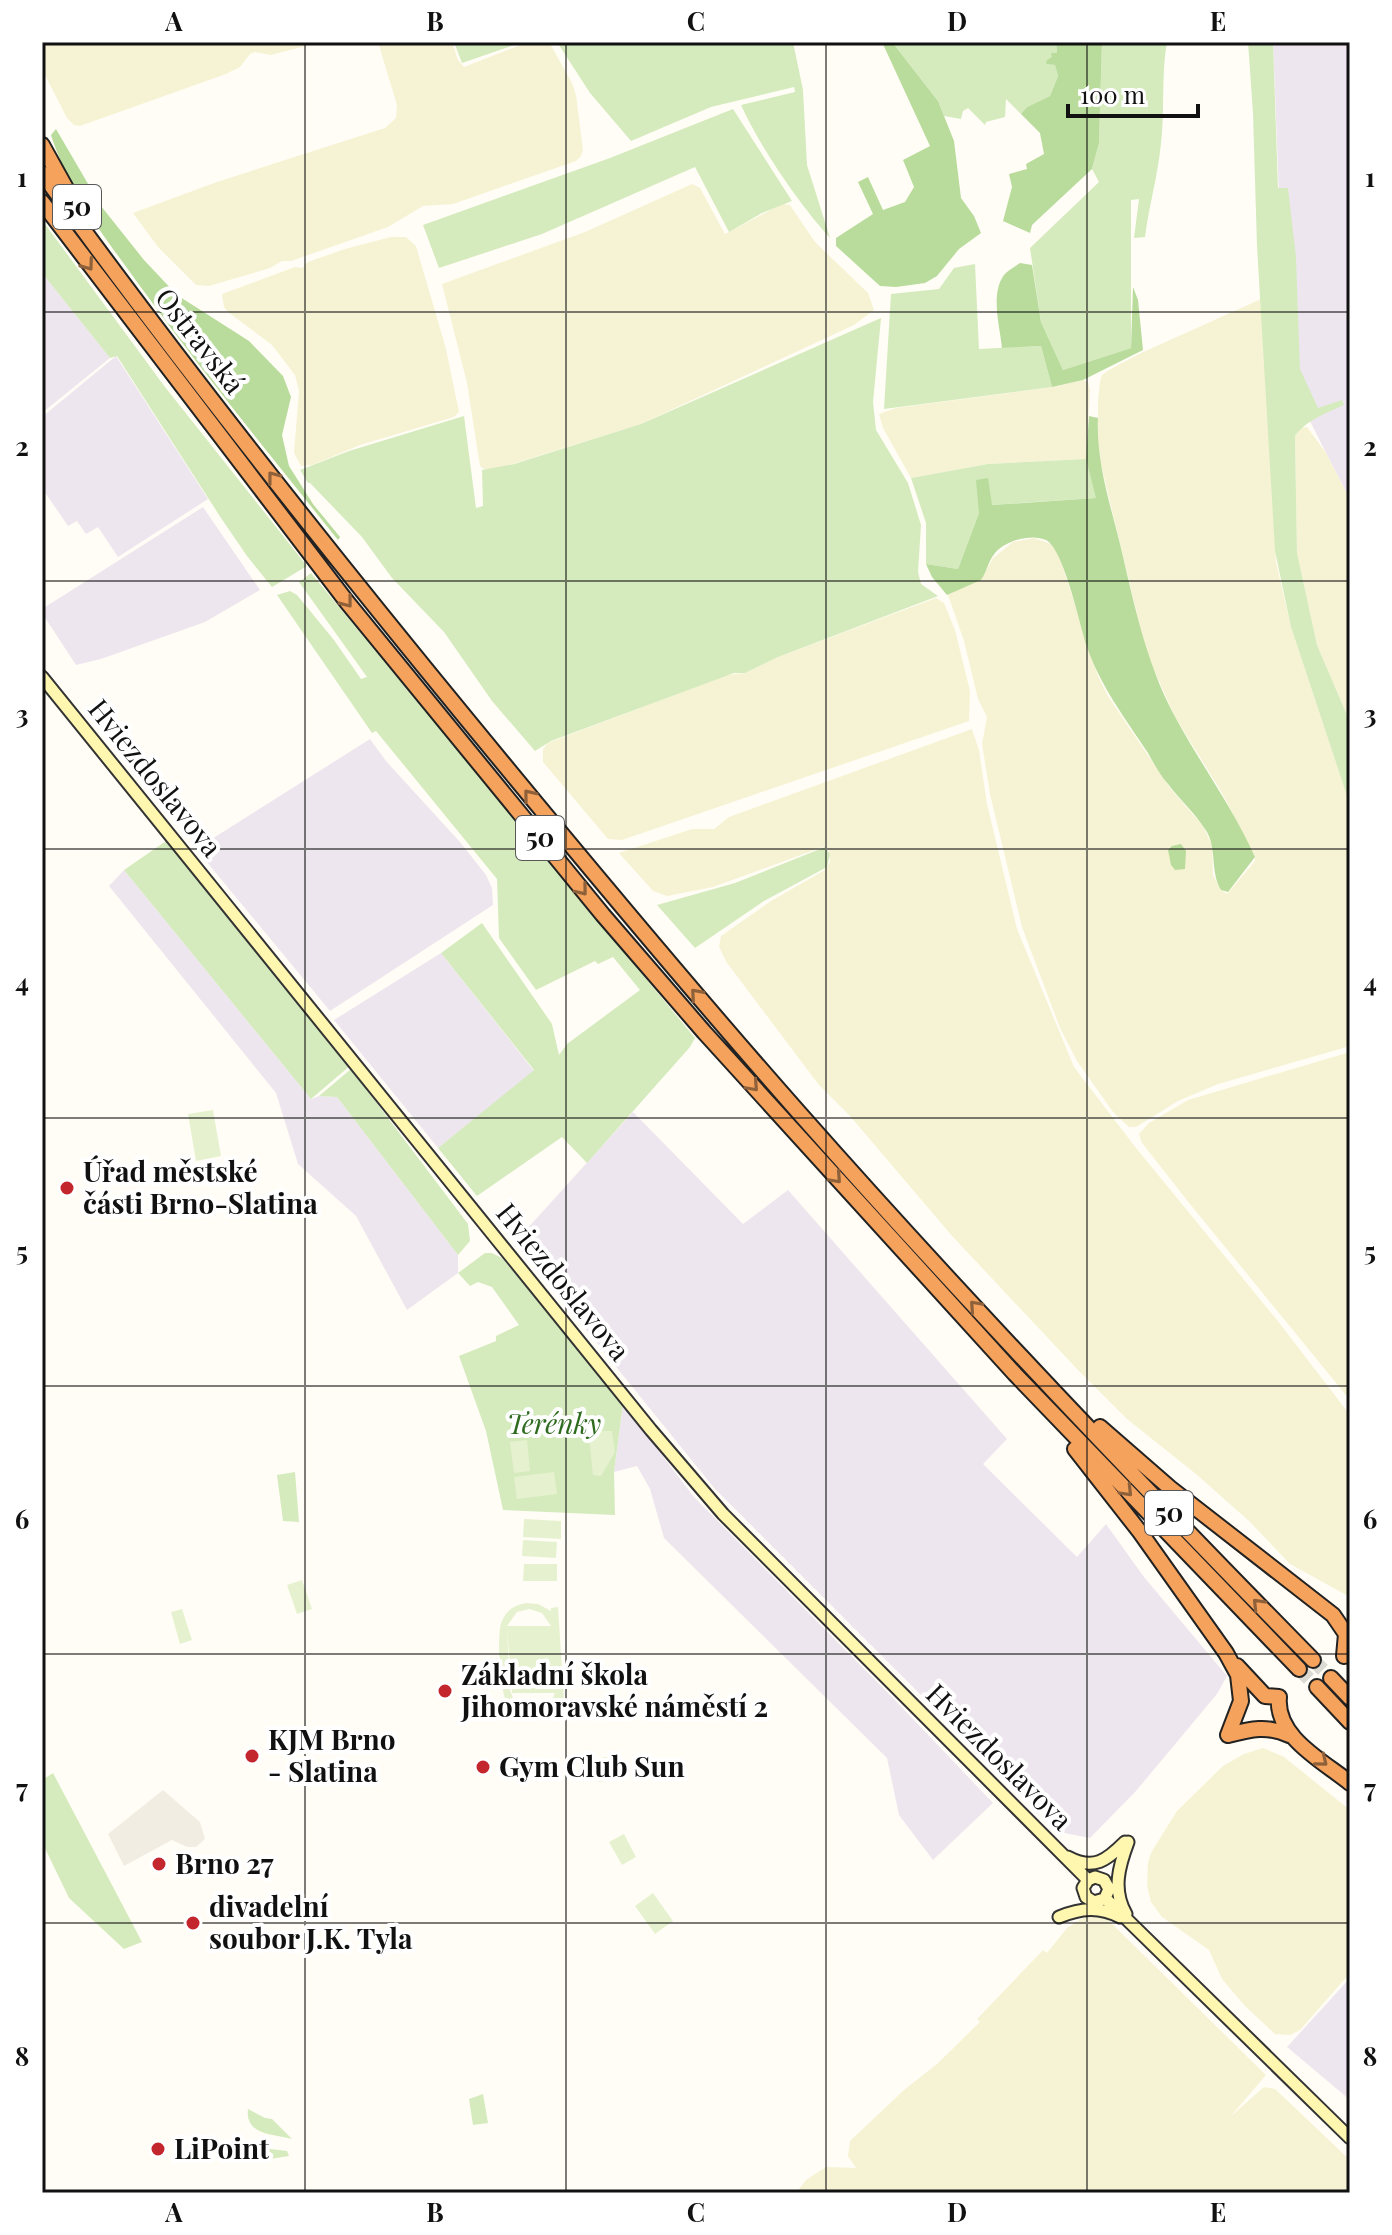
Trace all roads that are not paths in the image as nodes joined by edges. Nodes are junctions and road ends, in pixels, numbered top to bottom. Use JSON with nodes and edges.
{"nodes":[{"id":1,"x":42,"y":145,"type":"edge"},
{"id":2,"x":42,"y":173,"type":"edge"},
{"id":3,"x":42,"y":202,"type":"edge"},
{"id":4,"x":111,"y":269,"type":"junction"},
{"id":5,"x":42,"y":677,"type":"edge"},
{"id":6,"x":1028,"y":1364,"type":"junction"},
{"id":7,"x":1015,"y":1374,"type":"junction"},
{"id":8,"x":1333,"y":1615,"type":"junction"},
{"id":9,"x":1350,"y":1622,"type":"edge"},
{"id":10,"x":1226,"y":1653,"type":"junction"},
{"id":11,"x":1345,"y":1654,"type":"dead end"},
{"id":12,"x":1313,"y":1660,"type":"tunnel mouth"},
{"id":13,"x":1299,"y":1669,"type":"tunnel mouth"},
{"id":14,"x":1331,"y":1678,"type":"tunnel mouth"},
{"id":15,"x":1317,"y":1687,"type":"tunnel mouth"},
{"id":16,"x":1350,"y":1698,"type":"edge"},
{"id":17,"x":1350,"y":1722,"type":"edge"},
{"id":18,"x":1295,"y":1738,"type":"junction"},
{"id":19,"x":1350,"y":1783,"type":"edge"},
{"id":20,"x":1060,"y":1852,"type":"junction"},
{"id":21,"x":1088,"y":1880,"type":"junction"},
{"id":22,"x":1105,"y":1898,"type":"junction"},
{"id":23,"x":1059,"y":1917,"type":"dead end"},
{"id":24,"x":1134,"y":1926,"type":"junction"},
{"id":25,"x":1350,"y":2138,"type":"edge"}],
"edges":[{"from":1,"to":4,"type":"highway","number":"50"},
{"from":2,"to":4,"type":"highway","name":"Ostravská","number":"50"},
{"from":3,"to":7,"type":"highway","name":"Ostravská","number":"50","one_way":true},
{"from":6,"to":4,"type":"highway","name":"Ostravská","number":"50","one_way":true},
{"from":5,"to":20,"type":"main road","name":"Hviezdoslavova"},
{"from":6,"to":8,"type":"highway","number":"50"},
{"from":12,"to":6,"type":"highway","number":"50","one_way":true},
{"from":7,"to":10,"type":"highway","number":"50"},
{"from":7,"to":13,"type":"highway","number":"50","one_way":true},
{"from":8,"to":9,"type":"highway","number":"50"},
{"from":8,"to":11,"type":"highway"},
{"from":10,"to":18,"type":"highway","number":"50"},
{"from":10,"to":18,"type":"highway","number":"50"},
{"from":14,"to":16,"type":"highway"},
{"from":15,"to":17,"type":"highway"},
{"from":18,"to":19,"type":"highway","number":"50","one_way":true},
{"from":20,"to":21,"type":"main road","name":"Hviezdoslavova"},
{"from":20,"to":24,"type":"main road"},
{"from":21,"to":22,"type":"main road"},
{"from":21,"to":22,"type":"main road"},
{"from":22,"to":24,"type":"main road"},
{"from":23,"to":24,"type":"main road"},
{"from":24,"to":25,"type":"main road"}]}
